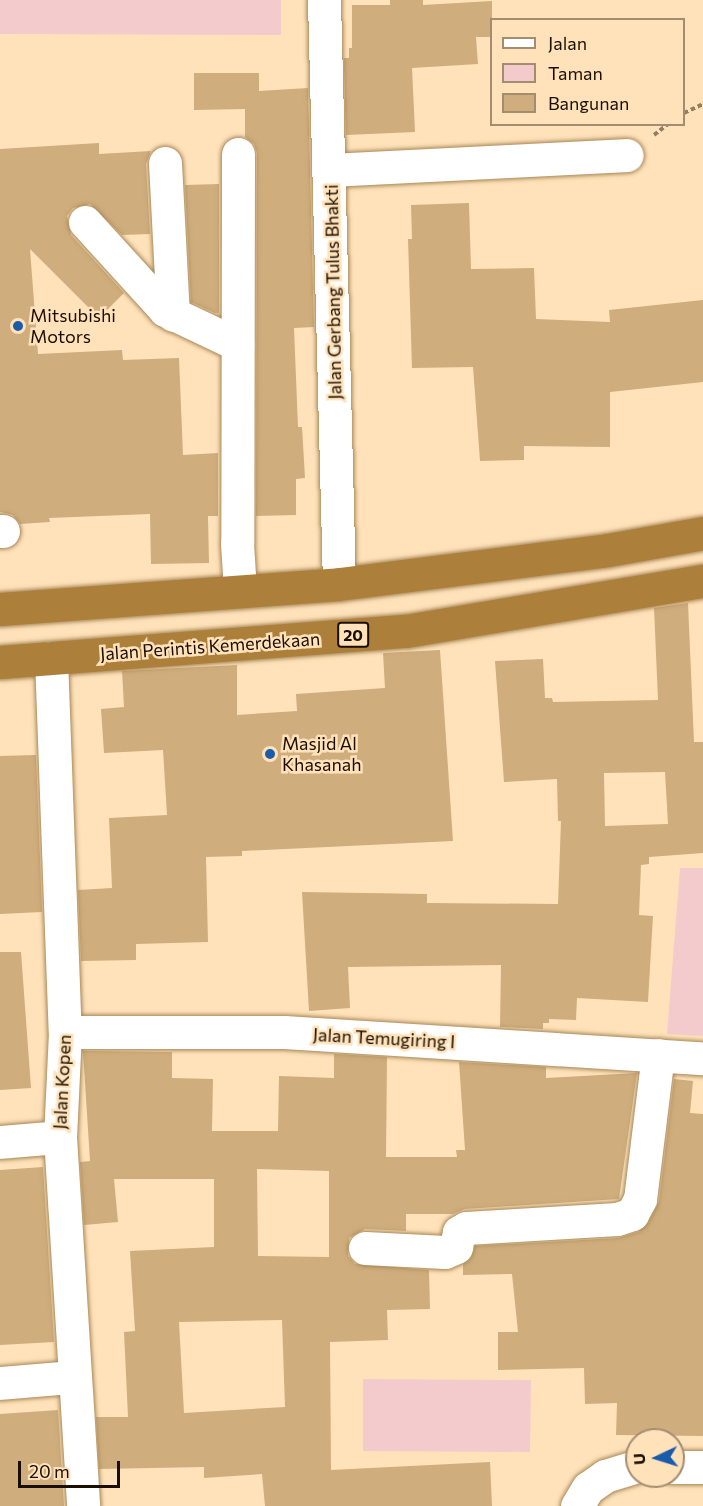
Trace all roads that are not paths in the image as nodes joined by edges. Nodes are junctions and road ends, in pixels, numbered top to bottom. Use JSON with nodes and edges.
{"nodes":[{"id":1,"x":324,"y":0,"type":"edge"},
{"id":2,"x":238,"y":154,"type":"dead end"},
{"id":3,"x":627,"y":155,"type":"dead end"},
{"id":4,"x":165,"y":163,"type":"dead end"},
{"id":5,"x":331,"y":170,"type":"junction"},
{"id":6,"x":85,"y":222,"type":"dead end"},
{"id":7,"x":173,"y":315,"type":"junction"},
{"id":8,"x":237,"y":344,"type":"junction"},
{"id":9,"x":703,"y":533,"type":"edge"},
{"id":10,"x":703,"y":581,"type":"edge"},
{"id":11,"x":339,"y":584,"type":"junction"},
{"id":12,"x":240,"y":591,"type":"junction"},
{"id":13,"x":0,"y":609,"type":"edge"},
{"id":14,"x":51,"y":658,"type":"junction"},
{"id":15,"x":0,"y":662,"type":"edge"},
{"id":16,"x":65,"y":1032,"type":"junction"},
{"id":17,"x":658,"y":1055,"type":"junction"},
{"id":18,"x":703,"y":1058,"type":"edge"},
{"id":19,"x":60,"y":1137,"type":"junction"},
{"id":20,"x":0,"y":1142,"type":"edge"},
{"id":21,"x":365,"y":1248,"type":"dead end"},
{"id":22,"x":72,"y":1377,"type":"junction"},
{"id":23,"x":0,"y":1383,"type":"edge"},
{"id":24,"x":685,"y":1467,"type":"edge"},
{"id":25,"x":703,"y":1467,"type":"edge"},
{"id":26,"x":625,"y":1470,"type":"edge"},
{"id":27,"x":83,"y":1506,"type":"edge"},
{"id":28,"x":577,"y":1506,"type":"edge"}],
"edges":[{"from":1,"to":5,"type":"street","name":"Jalan Gerbang Tulus Bhakti"},
{"from":2,"to":8,"type":"street"},
{"from":3,"to":5,"type":"street"},
{"from":4,"to":7,"type":"street"},
{"from":5,"to":11,"type":"street","name":"Jalan Gerbang Tulus Bhakti"},
{"from":6,"to":7,"type":"street"},
{"from":7,"to":8,"type":"street"},
{"from":8,"to":12,"type":"street"},
{"from":9,"to":11,"type":"highway"},
{"from":10,"to":14,"type":"highway","name":"Jalan Perintis Kemerdekaan","number":"20"},
{"from":11,"to":12,"type":"highway"},
{"from":12,"to":13,"type":"highway"},
{"from":14,"to":15,"type":"highway","name":"Jalan Perintis Kemerdekaan","number":"20"},
{"from":14,"to":16,"type":"street","name":"Jalan Kopen"},
{"from":16,"to":17,"type":"street","name":"Jalan Temugiring I"},
{"from":16,"to":19,"type":"street","name":"Jalan Kopen"},
{"from":17,"to":18,"type":"street","name":"Jalan Temugiring I"},
{"from":17,"to":21,"type":"street"},
{"from":19,"to":20,"type":"street"},
{"from":19,"to":22,"type":"street","name":"Jalan Kopen"},
{"from":22,"to":23,"type":"street"},
{"from":22,"to":27,"type":"street","name":"Jalan Kopen"},
{"from":24,"to":25,"type":"street"},
{"from":26,"to":28,"type":"street"}]}
